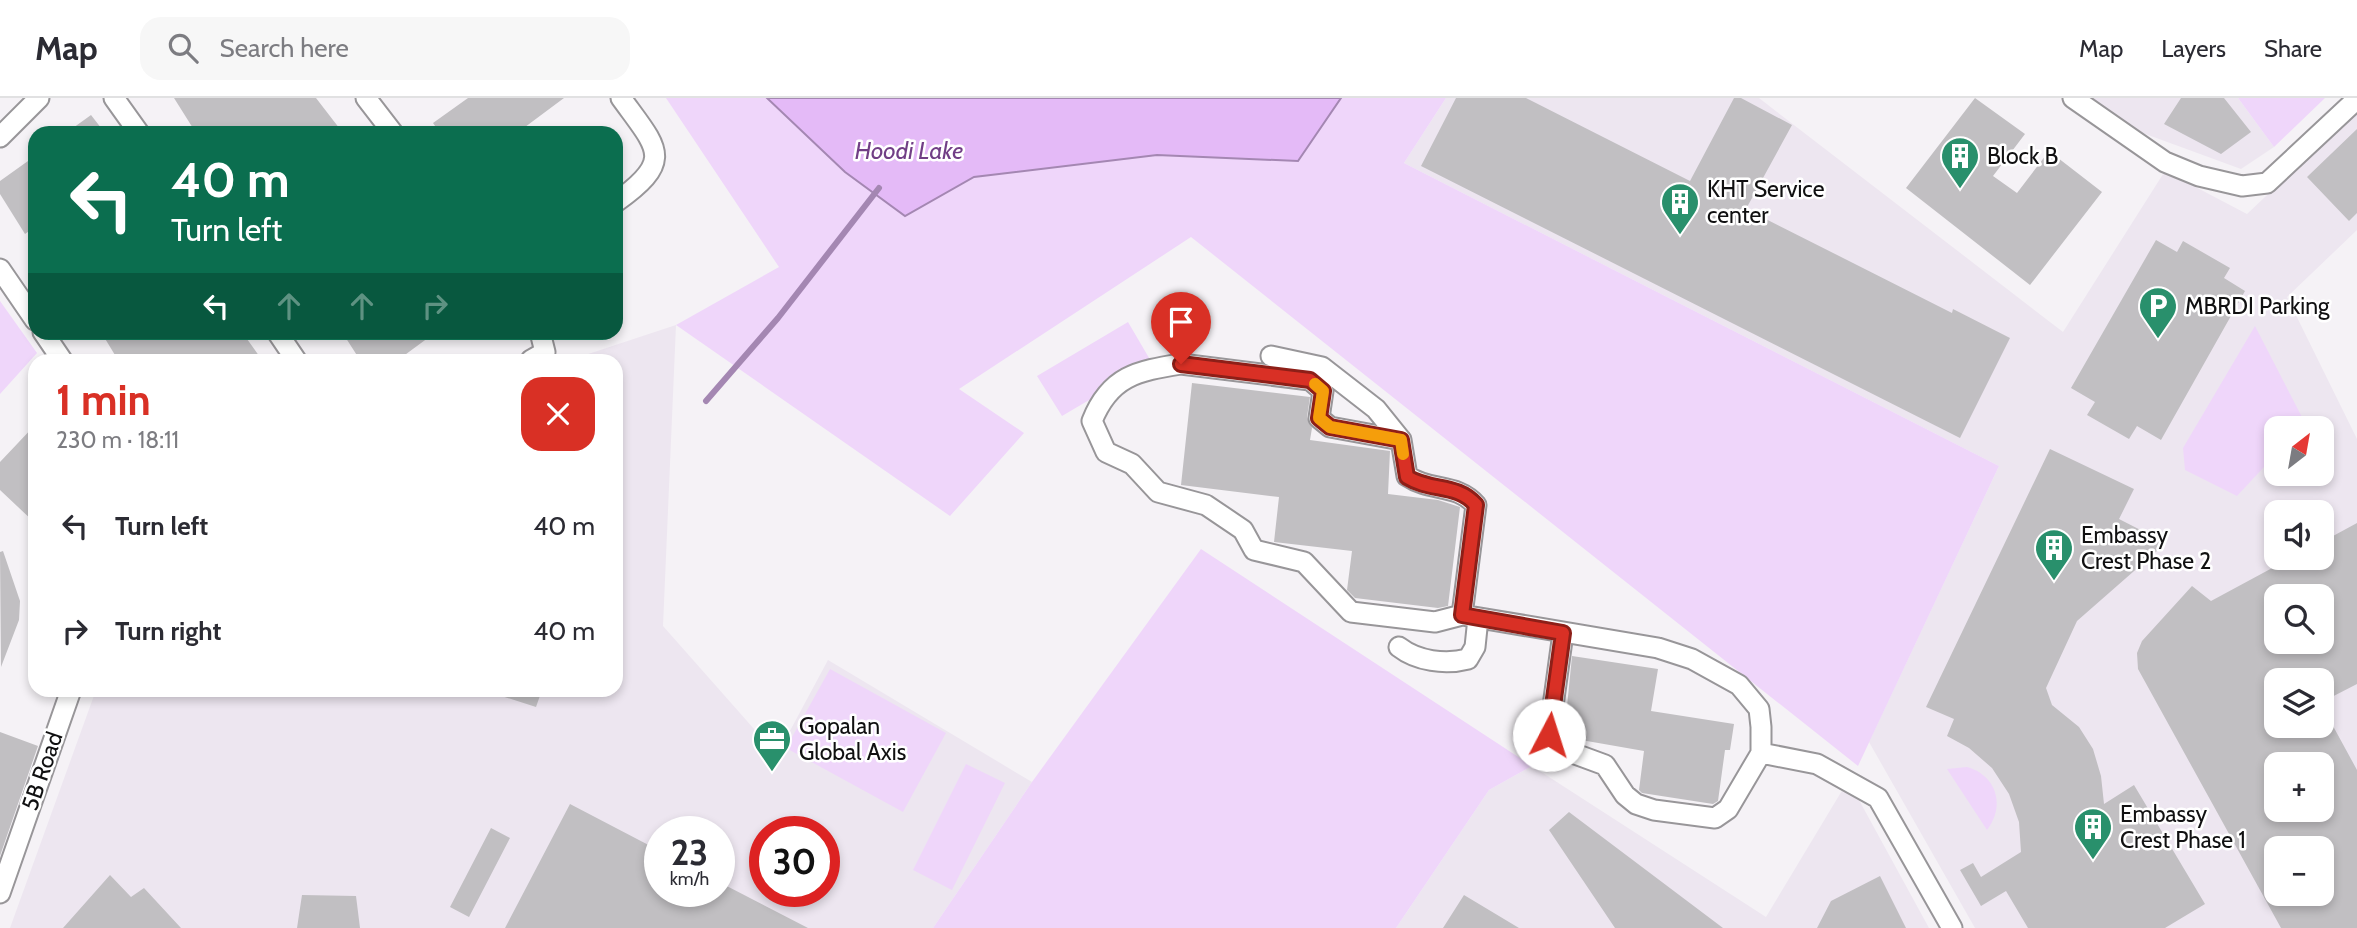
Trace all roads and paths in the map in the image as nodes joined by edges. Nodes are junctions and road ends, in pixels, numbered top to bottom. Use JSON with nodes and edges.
{"nodes":[{"id":1,"x":39,"y":98,"type":"edge"},
{"id":2,"x":114,"y":98,"type":"edge"},
{"id":3,"x":366,"y":98,"type":"edge"},
{"id":4,"x":621,"y":98,"type":"edge"},
{"id":5,"x":2073,"y":98,"type":"edge"},
{"id":6,"x":2357,"y":99,"type":"edge"},
{"id":7,"x":134,"y":126,"type":"edge"},
{"id":8,"x":388,"y":126,"type":"edge"},
{"id":9,"x":0,"y":137,"type":"edge"},
{"id":10,"x":623,"y":197,"type":"edge"},
{"id":11,"x":0,"y":269,"type":"edge"},
{"id":12,"x":28,"y":310,"type":"edge"},
{"id":13,"x":1271,"y":356,"type":"dead end"},
{"id":14,"x":1401,"y":440,"type":"junction"},
{"id":15,"x":1470,"y":617,"type":"junction"},
{"id":16,"x":1563,"y":633,"type":"junction"},
{"id":17,"x":1399,"y":647,"type":"dead end"},
{"id":18,"x":69,"y":697,"type":"edge"},
{"id":19,"x":1761,"y":753,"type":"junction"},
{"id":20,"x":0,"y":893,"type":"edge"},
{"id":21,"x":1952,"y":928,"type":"edge"}],
"edges":[{"from":1,"to":9,"type":"street"},
{"from":2,"to":7,"type":"street"},
{"from":3,"to":8,"type":"street"},
{"from":4,"to":10,"type":"street"},
{"from":5,"to":6,"type":"street"},
{"from":11,"to":12,"type":"street"},
{"from":13,"to":14,"type":"street"},
{"from":14,"to":15,"type":"street"},
{"from":14,"to":15,"type":"street"},
{"from":15,"to":16,"type":"street"},
{"from":15,"to":17,"type":"street"},
{"from":16,"to":19,"type":"street"},
{"from":16,"to":19,"type":"street"},
{"from":18,"to":20,"type":"street","name":"5B Road"},
{"from":19,"to":21,"type":"street"}]}
